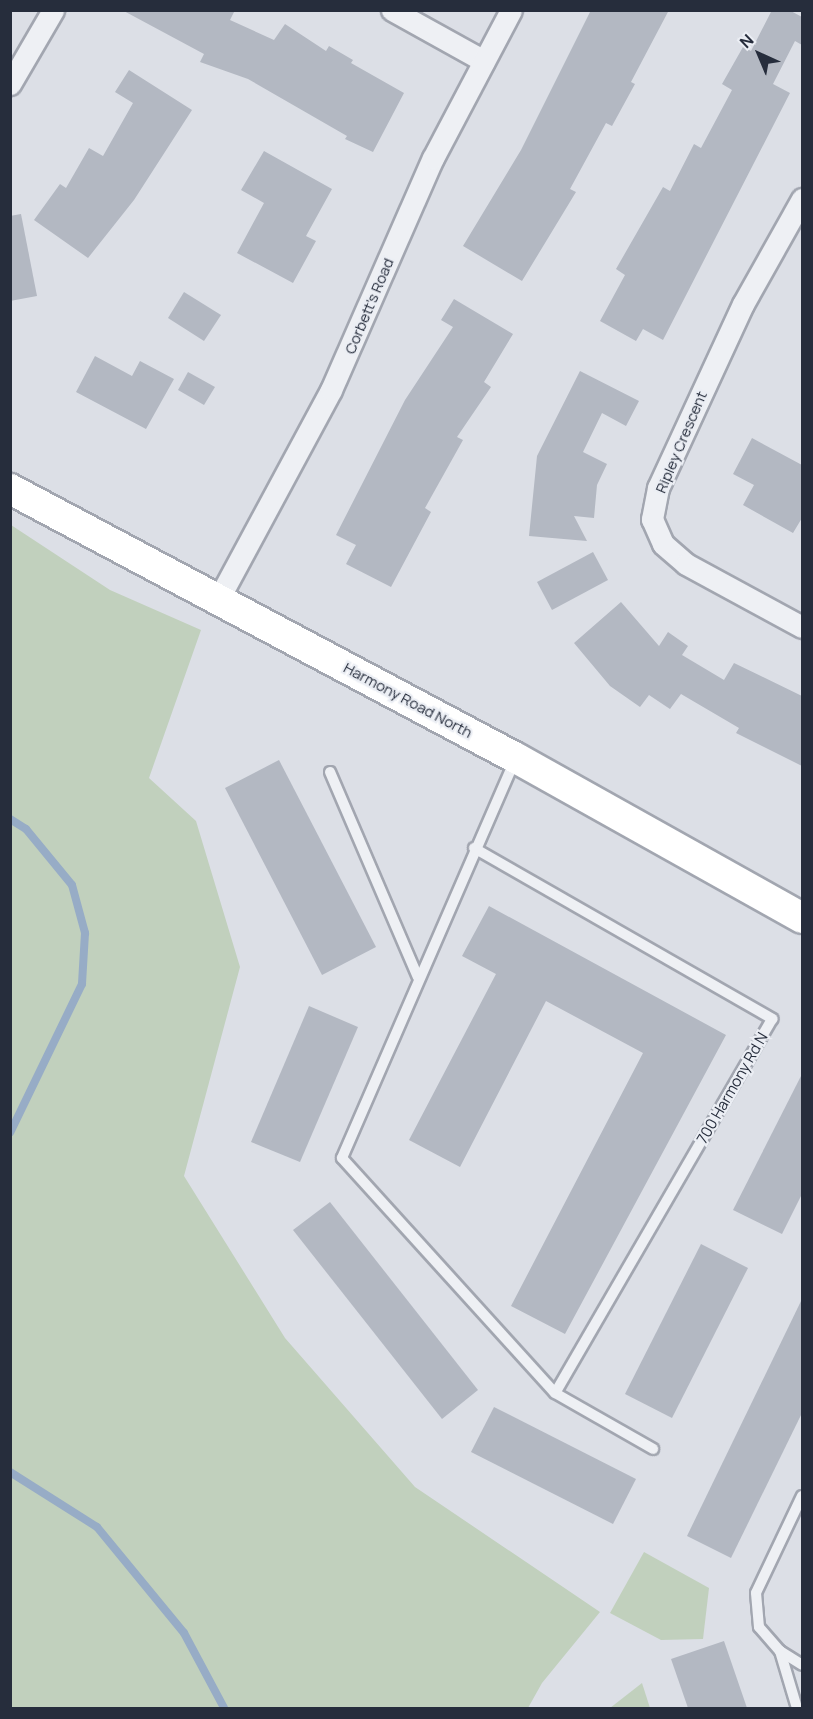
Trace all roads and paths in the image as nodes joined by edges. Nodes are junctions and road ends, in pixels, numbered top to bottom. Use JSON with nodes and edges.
{"nodes":[{"id":1,"x":53,"y":10,"type":"edge"},
{"id":2,"x":392,"y":10,"type":"edge"},
{"id":3,"x":512,"y":10,"type":"edge"},
{"id":4,"x":484,"y":61,"type":"junction"},
{"id":5,"x":10,"y":84,"type":"edge"},
{"id":6,"x":802,"y":200,"type":"edge"},
{"id":7,"x":10,"y":489,"type":"edge"},
{"id":8,"x":219,"y":598,"type":"junction"},
{"id":9,"x":802,"y":627,"type":"edge"},
{"id":10,"x":516,"y":758,"type":"junction"},
{"id":11,"x":330,"y":772,"type":"dead end"},
{"id":12,"x":474,"y":848,"type":"junction"},
{"id":13,"x":802,"y":918,"type":"edge"},
{"id":14,"x":418,"y":977,"type":"junction"},
{"id":15,"x":555,"y":1393,"type":"junction"},
{"id":16,"x":653,"y":1449,"type":"dead end"},
{"id":17,"x":802,"y":1496,"type":"edge"},
{"id":18,"x":780,"y":1651,"type":"junction"},
{"id":19,"x":802,"y":1665,"type":"edge"},
{"id":20,"x":797,"y":1708,"type":"edge"}],
"edges":[{"from":1,"to":5,"type":"street"},
{"from":2,"to":4,"type":"street"},
{"from":3,"to":4,"type":"street","name":"Corbett's Road"},
{"from":4,"to":8,"type":"street","name":"Corbett's Road"},
{"from":6,"to":9,"type":"street","name":"Ripley Crescent"},
{"from":7,"to":8,"type":"main road","name":"Harmony Road North"},
{"from":8,"to":10,"type":"main road","name":"Harmony Road North"},
{"from":10,"to":12,"type":"lane"},
{"from":10,"to":13,"type":"main road","name":"Harmony Road North"},
{"from":11,"to":14,"type":"lane"},
{"from":12,"to":14,"type":"lane"},
{"from":12,"to":15,"type":"lane","name":"700 Harmony Rd N"},
{"from":14,"to":15,"type":"lane"},
{"from":15,"to":16,"type":"lane"},
{"from":17,"to":18,"type":"lane"},
{"from":18,"to":19,"type":"lane"},
{"from":18,"to":20,"type":"lane"}]}
